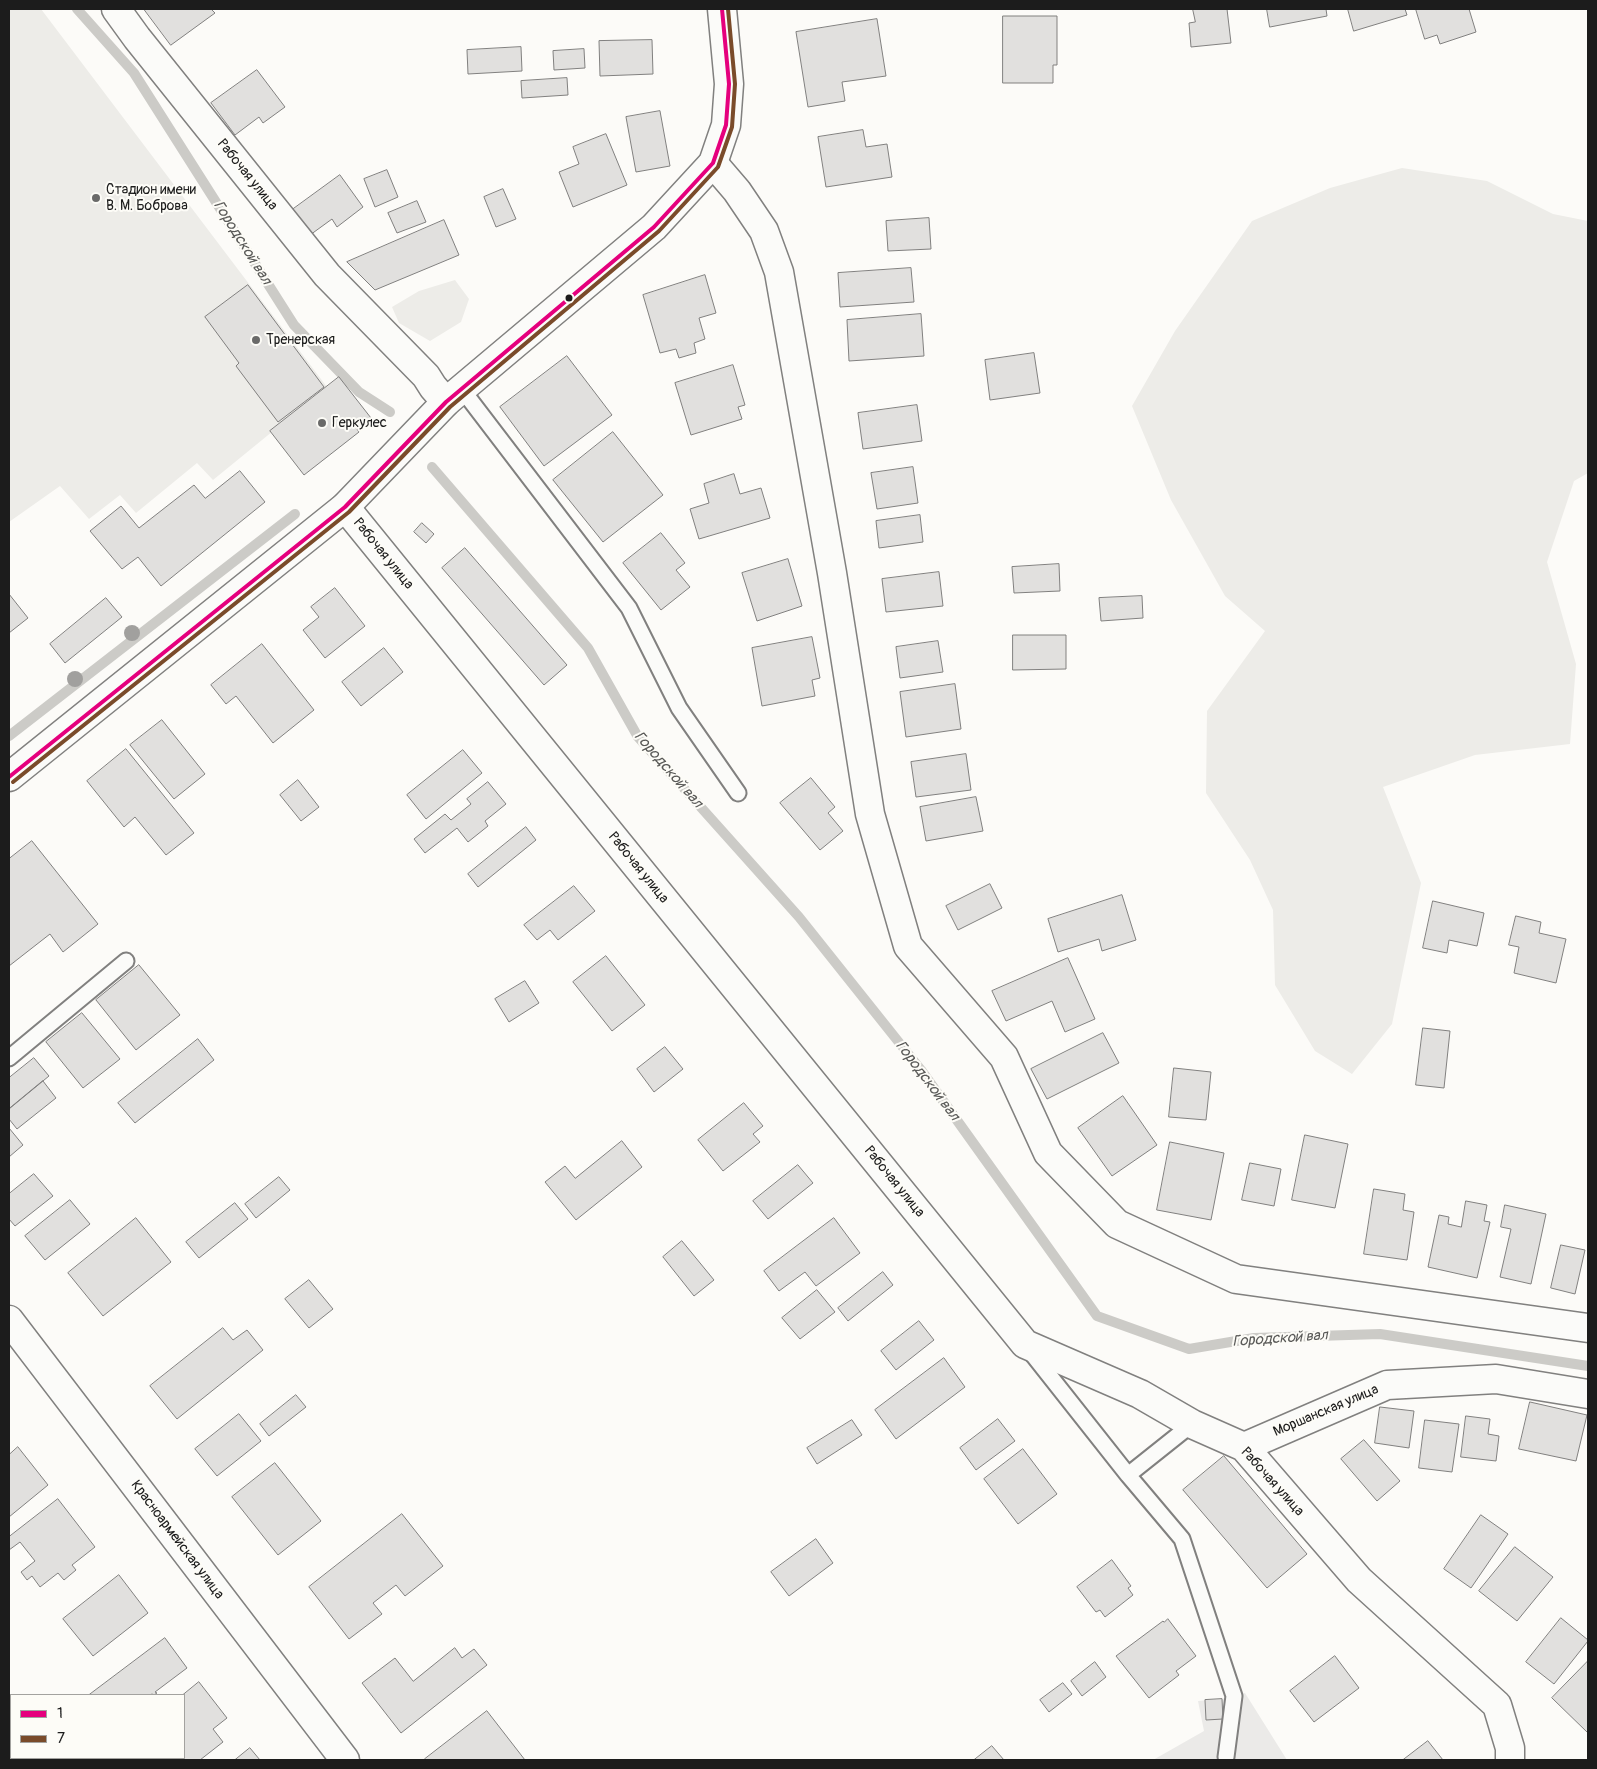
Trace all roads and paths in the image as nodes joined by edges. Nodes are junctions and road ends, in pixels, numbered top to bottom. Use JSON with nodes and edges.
{"nodes":[{"id":1,"x":116,"y":9,"type":"edge"},
{"id":2,"x":728,"y":10,"type":"edge"},
{"id":3,"x":713,"y":162,"type":"junction"},
{"id":4,"x":454,"y":395,"type":"junction"},
{"id":5,"x":345,"y":507,"type":"junction"},
{"id":6,"x":9,"y":777,"type":"edge"},
{"id":7,"x":738,"y":793,"type":"dead end"},
{"id":8,"x":126,"y":961,"type":"dead end"},
{"id":9,"x":9,"y":1058,"type":"edge"},
{"id":10,"x":9,"y":1320,"type":"edge"},
{"id":11,"x":1588,"y":1328,"type":"edge"},
{"id":12,"x":1025,"y":1344,"type":"junction"},
{"id":13,"x":1588,"y":1394,"type":"edge"},
{"id":14,"x":1192,"y":1424,"type":"junction"},
{"id":15,"x":1244,"y":1447,"type":"junction"},
{"id":16,"x":1128,"y":1475,"type":"junction"},
{"id":17,"x":1225,"y":1759,"type":"edge"},
{"id":18,"x":344,"y":1760,"type":"edge"},
{"id":19,"x":1510,"y":1760,"type":"edge"}],
"edges":[{"from":1,"to":4,"type":"street","name":"Рабочая улица"},
{"from":2,"to":3,"type":"street"},
{"from":3,"to":4,"type":"street"},
{"from":3,"to":11,"type":"street"},
{"from":4,"to":5,"type":"street"},
{"from":4,"to":7,"type":"lane"},
{"from":5,"to":6,"type":"street"},
{"from":5,"to":12,"type":"street","name":"Рабочая улица"},
{"from":8,"to":9,"type":"lane"},
{"from":10,"to":18,"type":"street","name":"Красноармейская улица"},
{"from":12,"to":14,"type":"street","name":"Рабочая улица"},
{"from":12,"to":16,"type":"lane"},
{"from":13,"to":15,"type":"street","name":"Моршанская улица"},
{"from":14,"to":15,"type":"street","name":"Рабочая улица"},
{"from":14,"to":16,"type":"lane"},
{"from":15,"to":19,"type":"street","name":"Рабочая улица"},
{"from":16,"to":17,"type":"lane"}]}
